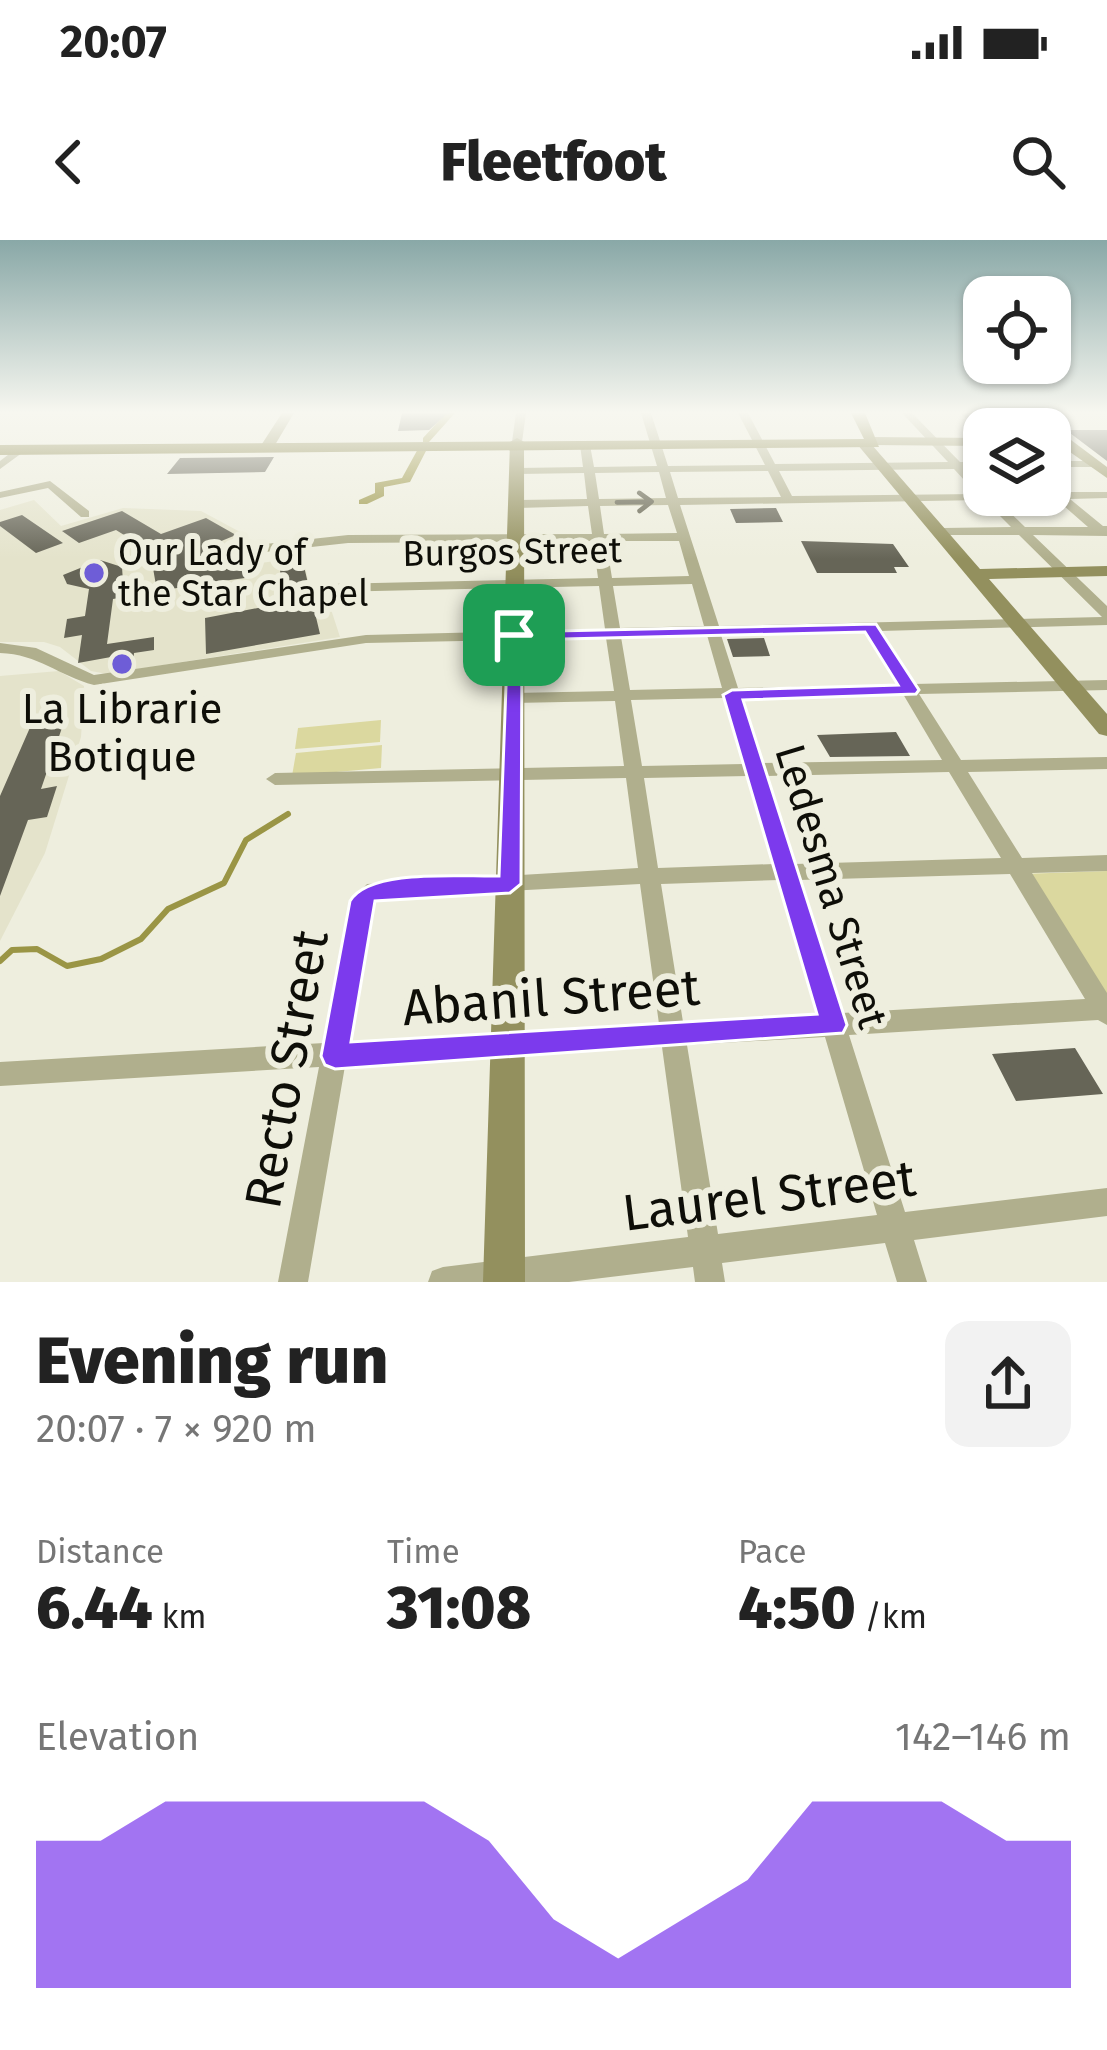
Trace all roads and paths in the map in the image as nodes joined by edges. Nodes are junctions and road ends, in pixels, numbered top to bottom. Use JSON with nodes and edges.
{"nodes":[{"id":1,"x":517,"y":462,"type":"edge"},
{"id":2,"x":554,"y":462,"type":"edge"},
{"id":3,"x":588,"y":462,"type":"edge"},
{"id":4,"x":661,"y":462,"type":"edge"},
{"id":5,"x":769,"y":462,"type":"edge"},
{"id":6,"x":883,"y":462,"type":"edge"},
{"id":7,"x":952,"y":462,"type":"edge"},
{"id":8,"x":1090,"y":462,"type":"edge"},
{"id":9,"x":1071,"y":464,"type":"edge"},
{"id":10,"x":1093,"y":464,"type":"junction"},
{"id":11,"x":886,"y":466,"type":"junction"},
{"id":12,"x":956,"y":466,"type":"junction"},
{"id":13,"x":963,"y":466,"type":"edge"},
{"id":14,"x":772,"y":468,"type":"junction"},
{"id":15,"x":664,"y":469,"type":"junction"},
{"id":16,"x":589,"y":470,"type":"junction"},
{"id":17,"x":963,"y":473,"type":"edge"},
{"id":18,"x":1107,"y":474,"type":"edge"},
{"id":19,"x":1071,"y":492,"type":"edge"},
{"id":20,"x":1107,"y":494,"type":"edge"},
{"id":21,"x":0,"y":496,"type":"edge"},
{"id":22,"x":963,"y":496,"type":"edge"},
{"id":23,"x":913,"y":497,"type":"junction"},
{"id":24,"x":788,"y":499,"type":"junction"},
{"id":25,"x":594,"y":502,"type":"junction"},
{"id":26,"x":672,"y":502,"type":"junction"},
{"id":27,"x":518,"y":504,"type":"junction"},
{"id":28,"x":1071,"y":505,"type":"edge"},
{"id":29,"x":85,"y":514,"type":"dead end"},
{"id":30,"x":1007,"y":516,"type":"edge"},
{"id":31,"x":1022,"y":531,"type":"junction"},
{"id":32,"x":943,"y":532,"type":"junction"},
{"id":33,"x":1104,"y":532,"type":"edge"},
{"id":34,"x":683,"y":537,"type":"junction"},
{"id":35,"x":599,"y":538,"type":"junction"},
{"id":36,"x":515,"y":539,"type":"junction"},
{"id":37,"x":238,"y":551,"type":"dead end"},
{"id":38,"x":1107,"y":571,"type":"edge"},
{"id":39,"x":1064,"y":572,"type":"junction"},
{"id":40,"x":978,"y":574,"type":"junction"},
{"id":41,"x":695,"y":580,"type":"junction"},
{"id":42,"x":605,"y":581,"type":"junction"},
{"id":43,"x":514,"y":584,"type":"junction"},
{"id":44,"x":330,"y":588,"type":"dead end"},
{"id":45,"x":1107,"y":617,"type":"edge"},
{"id":46,"x":1017,"y":622,"type":"junction"},
{"id":47,"x":870,"y":628,"type":"junction"},
{"id":48,"x":710,"y":631,"type":"junction"},
{"id":49,"x":614,"y":633,"type":"junction"},
{"id":50,"x":514,"y":635,"type":"junction"},
{"id":51,"x":0,"y":648,"type":"edge"},
{"id":52,"x":1070,"y":685,"type":"junction"},
{"id":53,"x":1107,"y":685,"type":"edge"},
{"id":54,"x":910,"y":690,"type":"junction"},
{"id":55,"x":732,"y":695,"type":"junction"},
{"id":56,"x":623,"y":697,"type":"junction"},
{"id":57,"x":513,"y":698,"type":"junction"},
{"id":58,"x":1107,"y":729,"type":"edge"},
{"id":59,"x":1107,"y":763,"type":"edge"},
{"id":60,"x":956,"y":767,"type":"junction"},
{"id":61,"x":632,"y":773,"type":"junction"},
{"id":62,"x":757,"y":774,"type":"junction"},
{"id":63,"x":510,"y":778,"type":"junction"},
{"id":64,"x":275,"y":779,"type":"dead end"},
{"id":65,"x":1107,"y":863,"type":"edge"},
{"id":66,"x":1015,"y":867,"type":"junction"},
{"id":67,"x":787,"y":872,"type":"junction"},
{"id":68,"x":647,"y":876,"type":"junction"},
{"id":69,"x":510,"y":884,"type":"junction"},
{"id":70,"x":1106,"y":1011,"type":"edge"},
{"id":71,"x":833,"y":1025,"type":"junction"},
{"id":72,"x":672,"y":1035,"type":"junction"},
{"id":73,"x":507,"y":1044,"type":"junction"},
{"id":74,"x":335,"y":1056,"type":"junction"},
{"id":75,"x":0,"y":1074,"type":"edge"},
{"id":76,"x":1107,"y":1202,"type":"edge"},
{"id":77,"x":896,"y":1230,"type":"junction"},
{"id":78,"x":707,"y":1267,"type":"edge"},
{"id":79,"x":504,"y":1278,"type":"edge"},
{"id":80,"x":293,"y":1282,"type":"edge"},
{"id":81,"x":442,"y":1282,"type":"edge"},
{"id":82,"x":912,"y":1282,"type":"edge"}],
"edges":[{"from":1,"to":27,"type":"street"},
{"from":2,"to":16,"type":"street"},
{"from":3,"to":16,"type":"street"},
{"from":4,"to":15,"type":"street","name":"Ledesma Street"},
{"from":5,"to":14,"type":"street"},
{"from":6,"to":11,"type":"street"},
{"from":7,"to":12,"type":"street"},
{"from":8,"to":10,"type":"street"},
{"from":9,"to":10,"type":"street"},
{"from":10,"to":18,"type":"street"},
{"from":11,"to":12,"type":"street"},
{"from":11,"to":14,"type":"street"},
{"from":11,"to":23,"type":"street"},
{"from":12,"to":13,"type":"street"},
{"from":12,"to":17,"type":"street"},
{"from":14,"to":15,"type":"street"},
{"from":14,"to":24,"type":"street"},
{"from":15,"to":16,"type":"street"},
{"from":15,"to":26,"type":"street","name":"Ledesma Street"},
{"from":16,"to":25,"type":"street"},
{"from":19,"to":20,"type":"street"},
{"from":21,"to":29,"type":"street"},
{"from":22,"to":23,"type":"street"},
{"from":23,"to":24,"type":"street"},
{"from":23,"to":32,"type":"street"},
{"from":24,"to":26,"type":"street"},
{"from":25,"to":26,"type":"street","one_way":true},
{"from":25,"to":27,"type":"street"},
{"from":25,"to":35,"type":"street"},
{"from":26,"to":34,"type":"street","name":"Ledesma Street"},
{"from":27,"to":36,"type":"street"},
{"from":28,"to":33,"type":"street"},
{"from":30,"to":31,"type":"street"},
{"from":31,"to":32,"type":"street"},
{"from":31,"to":33,"type":"street"},
{"from":31,"to":39,"type":"street"},
{"from":32,"to":40,"type":"street"},
{"from":34,"to":35,"type":"street"},
{"from":34,"to":41,"type":"street","name":"Ledesma Street"},
{"from":35,"to":36,"type":"street"},
{"from":35,"to":42,"type":"street"},
{"from":36,"to":37,"type":"street"},
{"from":36,"to":43,"type":"street"},
{"from":38,"to":39,"type":"street"},
{"from":39,"to":40,"type":"street"},
{"from":39,"to":45,"type":"street"},
{"from":40,"to":46,"type":"street"},
{"from":41,"to":42,"type":"street","name":"Burgos Street"},
{"from":41,"to":48,"type":"street","name":"Ledesma Street"},
{"from":42,"to":43,"type":"street","name":"Burgos Street"},
{"from":42,"to":49,"type":"street"},
{"from":43,"to":44,"type":"street","name":"Burgos Street"},
{"from":43,"to":50,"type":"street"},
{"from":45,"to":46,"type":"street"},
{"from":46,"to":47,"type":"street"},
{"from":46,"to":52,"type":"street"},
{"from":47,"to":48,"type":"street"},
{"from":47,"to":54,"type":"street"},
{"from":48,"to":49,"type":"street"},
{"from":48,"to":55,"type":"street","name":"Ledesma Street"},
{"from":49,"to":50,"type":"street"},
{"from":49,"to":56,"type":"street"},
{"from":50,"to":51,"type":"street"},
{"from":50,"to":57,"type":"street"},
{"from":52,"to":53,"type":"street"},
{"from":52,"to":54,"type":"street"},
{"from":52,"to":58,"type":"street"},
{"from":54,"to":55,"type":"street"},
{"from":54,"to":60,"type":"street"},
{"from":55,"to":56,"type":"street"},
{"from":55,"to":62,"type":"street","name":"Ledesma Street"},
{"from":56,"to":57,"type":"street"},
{"from":56,"to":61,"type":"street"},
{"from":57,"to":63,"type":"street"},
{"from":59,"to":60,"type":"street"},
{"from":60,"to":62,"type":"street"},
{"from":60,"to":66,"type":"street"},
{"from":61,"to":62,"type":"street"},
{"from":61,"to":63,"type":"street"},
{"from":61,"to":68,"type":"street"},
{"from":62,"to":67,"type":"street","name":"Ledesma Street"},
{"from":63,"to":64,"type":"street"},
{"from":63,"to":69,"type":"street"},
{"from":65,"to":66,"type":"street","name":"Recto Street"},
{"from":66,"to":67,"type":"street","name":"Recto Street"},
{"from":66,"to":70,"type":"street"},
{"from":67,"to":68,"type":"street","name":"Recto Street"},
{"from":67,"to":71,"type":"street","name":"Ledesma Street"},
{"from":68,"to":69,"type":"street","name":"Recto Street"},
{"from":68,"to":72,"type":"street"},
{"from":69,"to":73,"type":"street"},
{"from":69,"to":74,"type":"street","name":"Recto Street"},
{"from":70,"to":71,"type":"street","name":"Abanil Street"},
{"from":71,"to":72,"type":"street","name":"Abanil Street"},
{"from":71,"to":77,"type":"street","name":"Ledesma Street"},
{"from":72,"to":73,"type":"street","name":"Abanil Street"},
{"from":72,"to":78,"type":"street"},
{"from":73,"to":74,"type":"street","name":"Abanil Street"},
{"from":73,"to":79,"type":"street"},
{"from":74,"to":75,"type":"street","name":"Abanil Street"},
{"from":74,"to":80,"type":"street","name":"Recto Street"},
{"from":76,"to":77,"type":"street","name":"Laurel Street"},
{"from":77,"to":78,"type":"street","name":"Laurel Street"},
{"from":77,"to":82,"type":"street","name":"Ledesma Street"},
{"from":78,"to":79,"type":"street","name":"Laurel Street"},
{"from":79,"to":81,"type":"street","name":"Laurel Street"}]}
